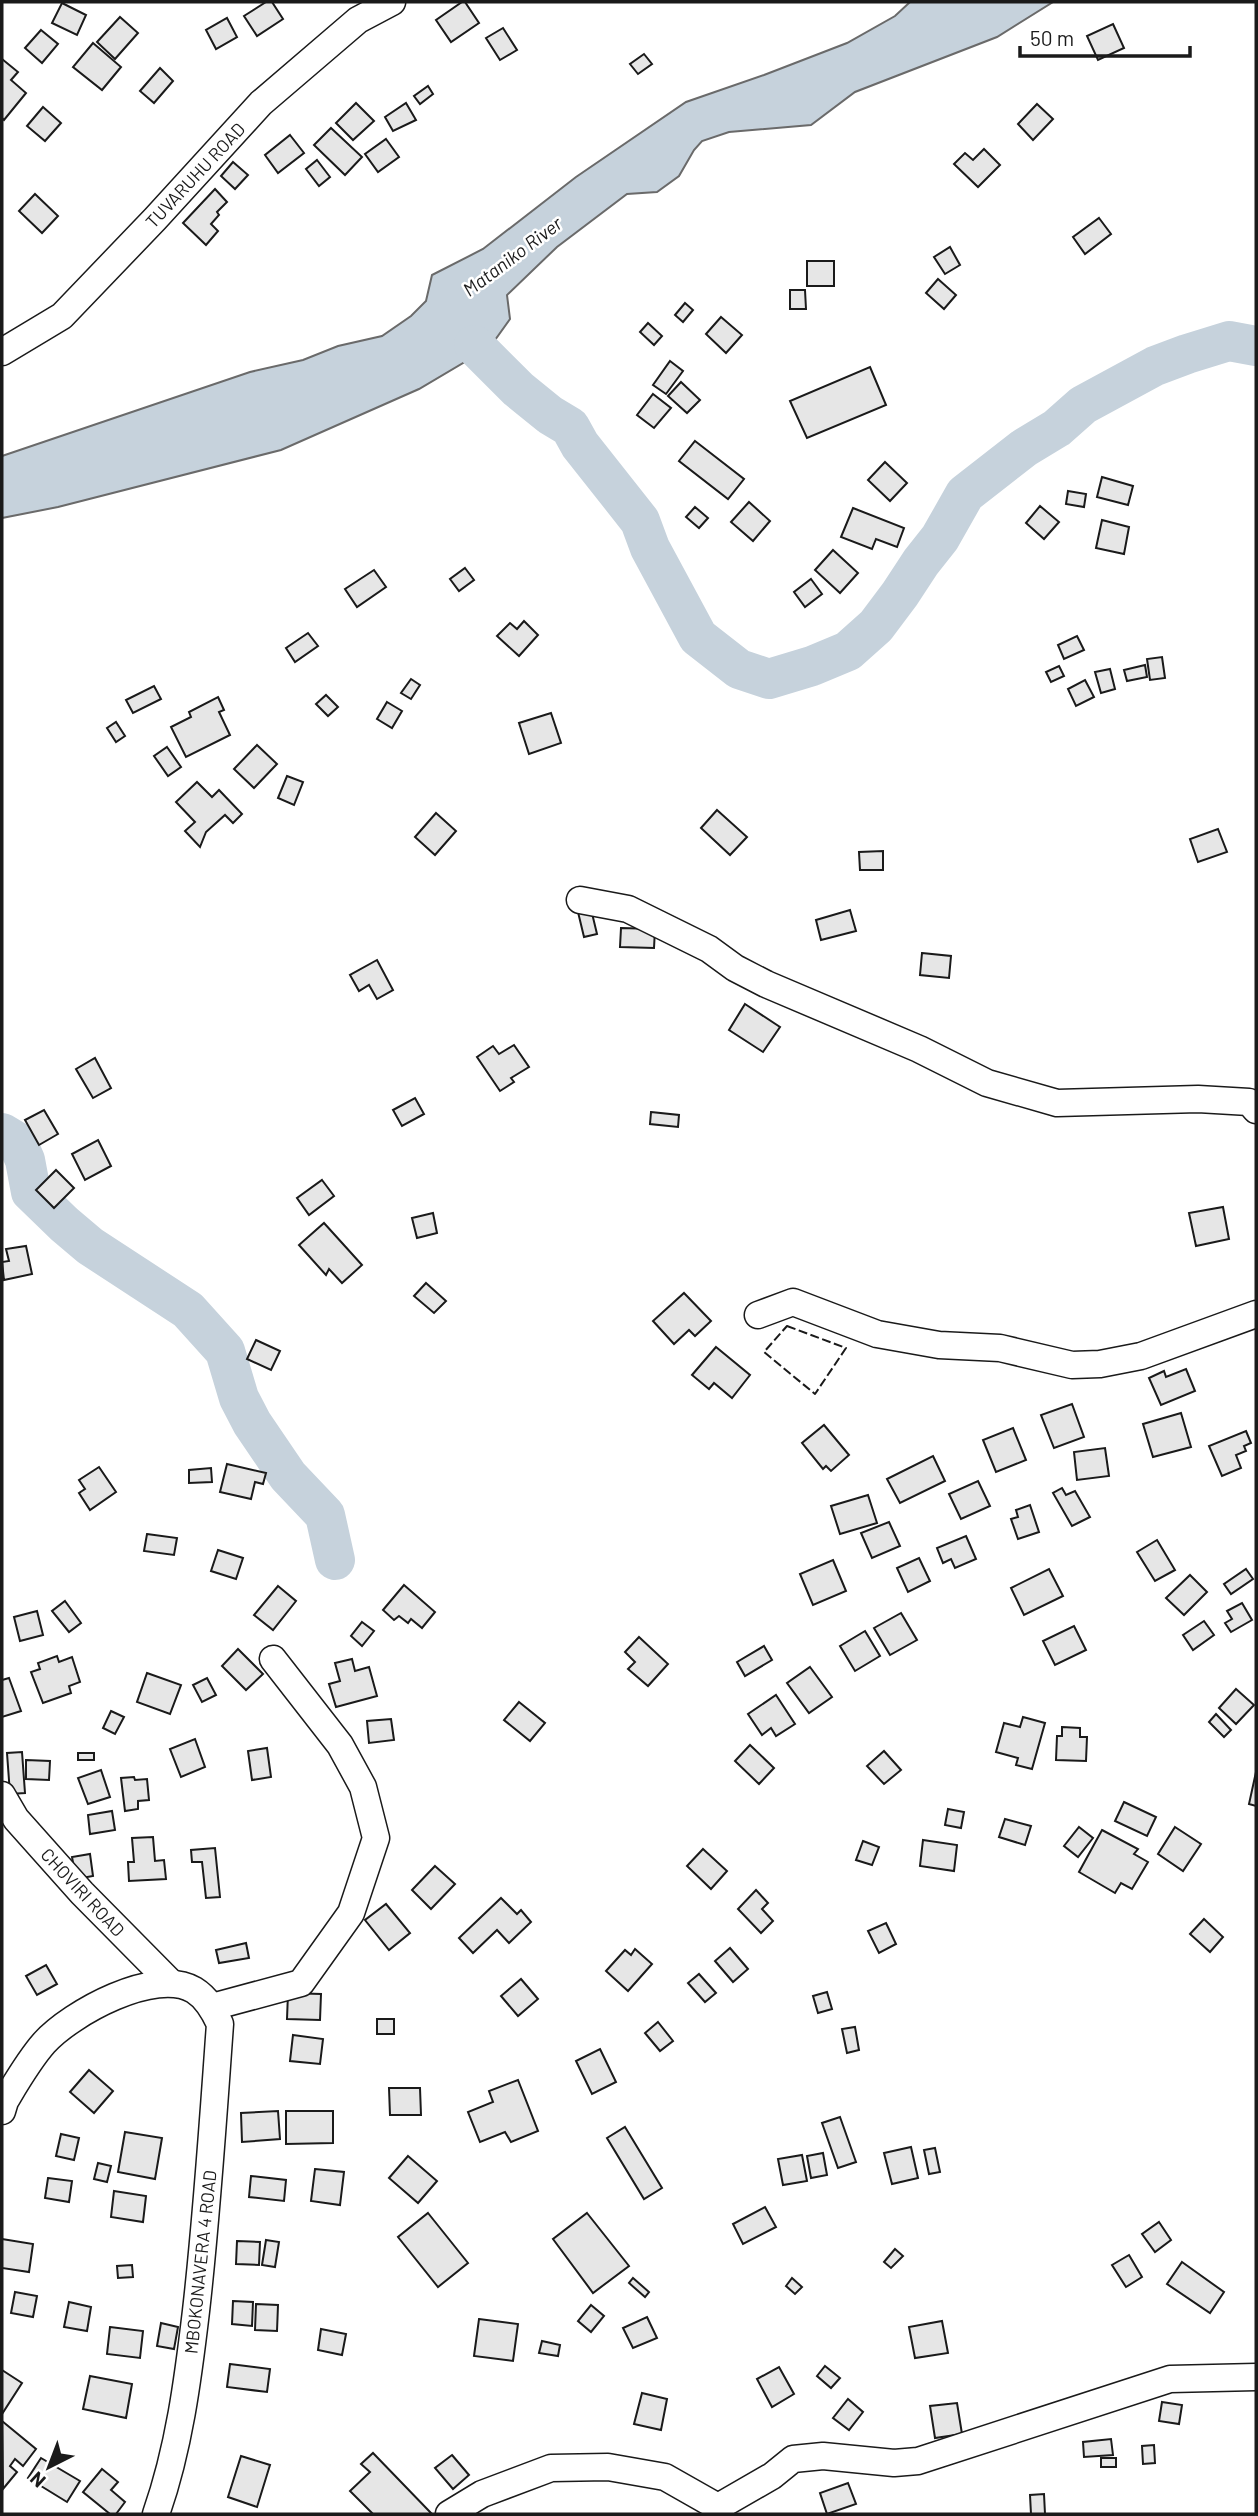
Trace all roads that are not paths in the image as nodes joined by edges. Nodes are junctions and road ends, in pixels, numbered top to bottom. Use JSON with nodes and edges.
{"nodes":[{"id":1,"x":392,"y":2,"type":"edge"},
{"id":2,"x":2,"y":352,"type":"edge"},
{"id":3,"x":580,"y":900,"type":"dead end"},
{"id":4,"x":1256,"y":1110,"type":"edge"},
{"id":5,"x":1256,"y":1314,"type":"edge"},
{"id":6,"x":758,"y":1315,"type":"dead end"},
{"id":7,"x":273,"y":1659,"type":"dead end"},
{"id":8,"x":2,"y":1795,"type":"edge"},
{"id":9,"x":171,"y":1983,"type":"junction"},
{"id":10,"x":212,"y":2007,"type":"junction"},
{"id":11,"x":2,"y":2111,"type":"edge"},
{"id":12,"x":1256,"y":2377,"type":"edge"},
{"id":13,"x":717,"y":2511,"type":"edge"},
{"id":14,"x":156,"y":2514,"type":"edge"},
{"id":15,"x":449,"y":2514,"type":"edge"}],
"edges":[{"from":1,"to":2,"type":"street","name":"TUVARUHU ROAD"},
{"from":3,"to":4,"type":"street"},
{"from":5,"to":6,"type":"street"},
{"from":7,"to":10,"type":"street"},
{"from":8,"to":9,"type":"street","name":"CHOVIRI ROAD"},
{"from":9,"to":10,"type":"street"},
{"from":9,"to":11,"type":"street"},
{"from":10,"to":14,"type":"street","name":"MBOKONAVERA 4 ROAD"},
{"from":12,"to":13,"type":"street"},
{"from":13,"to":15,"type":"street"}]}
